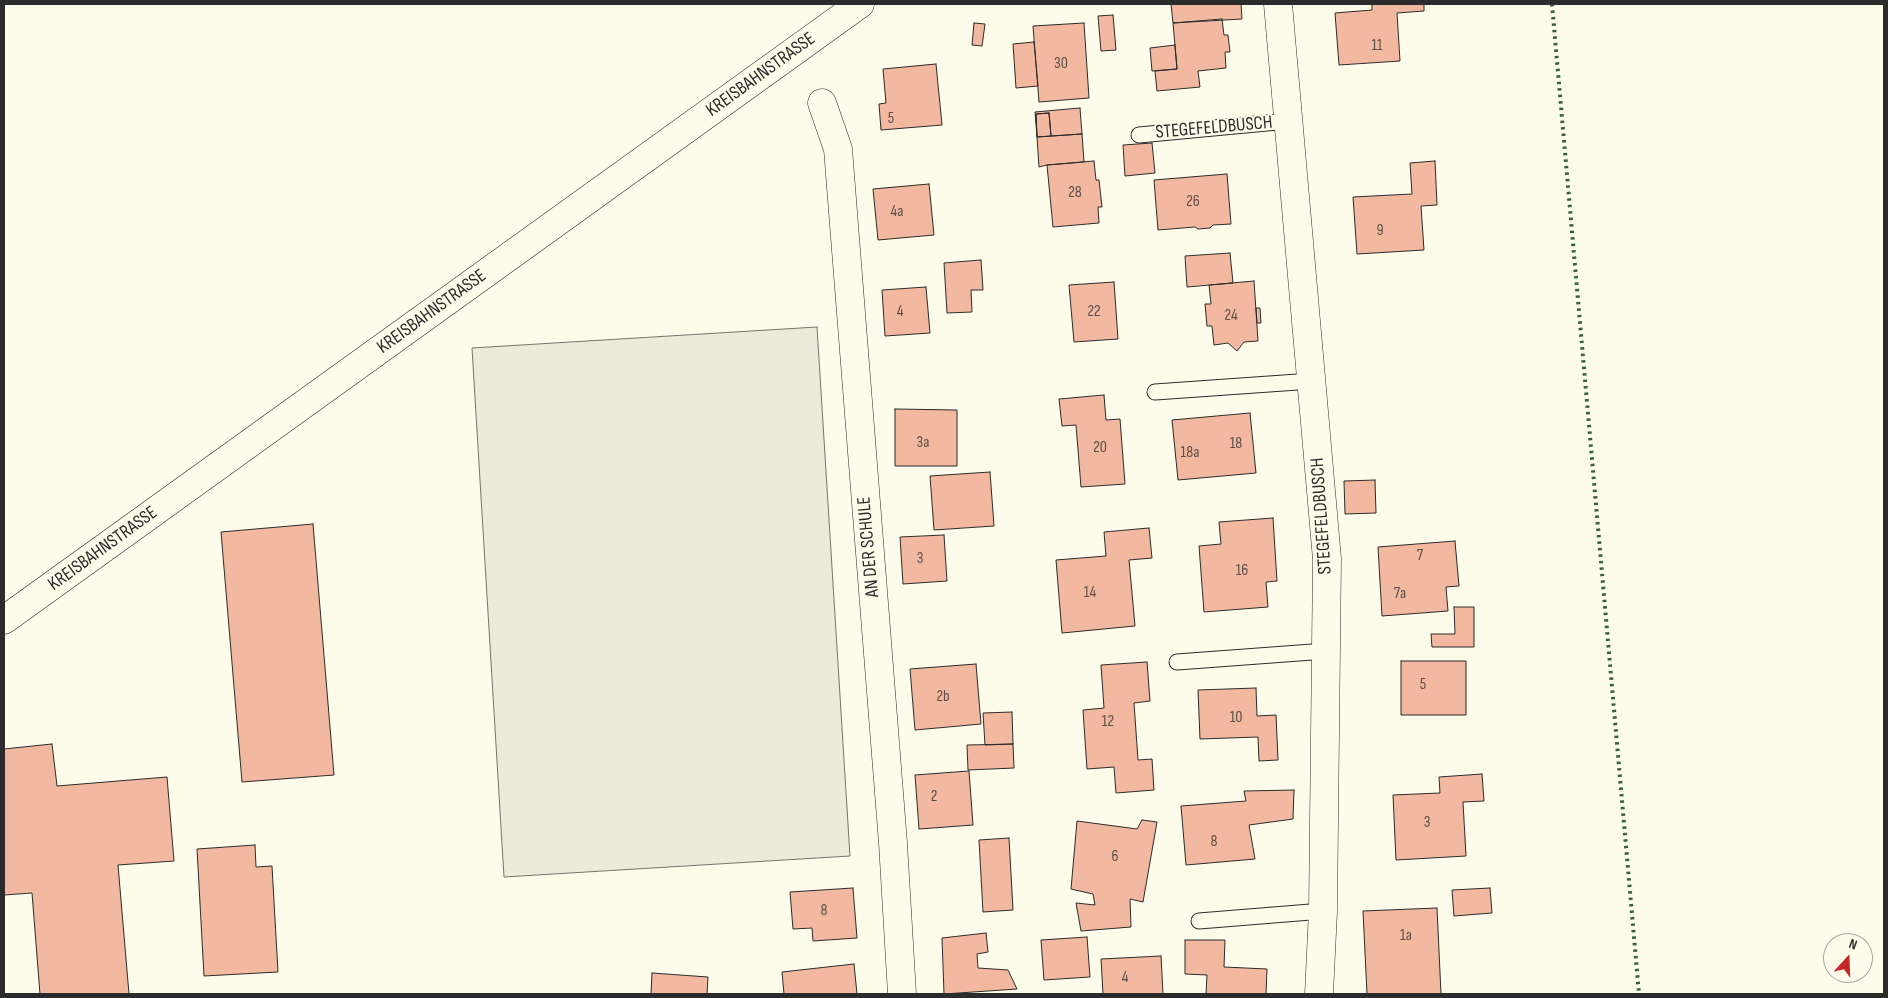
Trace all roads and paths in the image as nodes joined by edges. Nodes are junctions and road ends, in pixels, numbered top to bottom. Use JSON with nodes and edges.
{"nodes":[{"id":1,"x":860,"y":4,"type":"edge"},
{"id":2,"x":1278,"y":4,"type":"edge"},
{"id":3,"x":822,"y":103,"type":"dead end"},
{"id":4,"x":1288,"y":121,"type":"junction"},
{"id":5,"x":1140,"y":135,"type":"dead end"},
{"id":6,"x":1312,"y":381,"type":"junction"},
{"id":7,"x":1154,"y":392,"type":"dead end"},
{"id":8,"x":4,"y":620,"type":"edge"},
{"id":9,"x":1326,"y":651,"type":"junction"},
{"id":10,"x":1177,"y":662,"type":"dead end"},
{"id":11,"x":1323,"y":911,"type":"junction"},
{"id":12,"x":1199,"y":921,"type":"dead end"},
{"id":13,"x":902,"y":994,"type":"edge"},
{"id":14,"x":1319,"y":994,"type":"edge"}],
"edges":[{"from":1,"to":8,"type":"street","name":"KREISBAHNSTRASSE"},
{"from":2,"to":4,"type":"street","name":"STEGEFELDBUSCH"},
{"from":3,"to":13,"type":"street","name":"AN DER SCHULE"},
{"from":4,"to":5,"type":"lane","name":"STEGEFELDBUSCH"},
{"from":4,"to":6,"type":"street","name":"STEGEFELDBUSCH"},
{"from":6,"to":7,"type":"lane"},
{"from":6,"to":9,"type":"street","name":"STEGEFELDBUSCH"},
{"from":9,"to":10,"type":"lane"},
{"from":9,"to":11,"type":"street","name":"STEGEFELDBUSCH"},
{"from":11,"to":12,"type":"lane"},
{"from":11,"to":14,"type":"street","name":"STEGEFELDBUSCH"}]}
